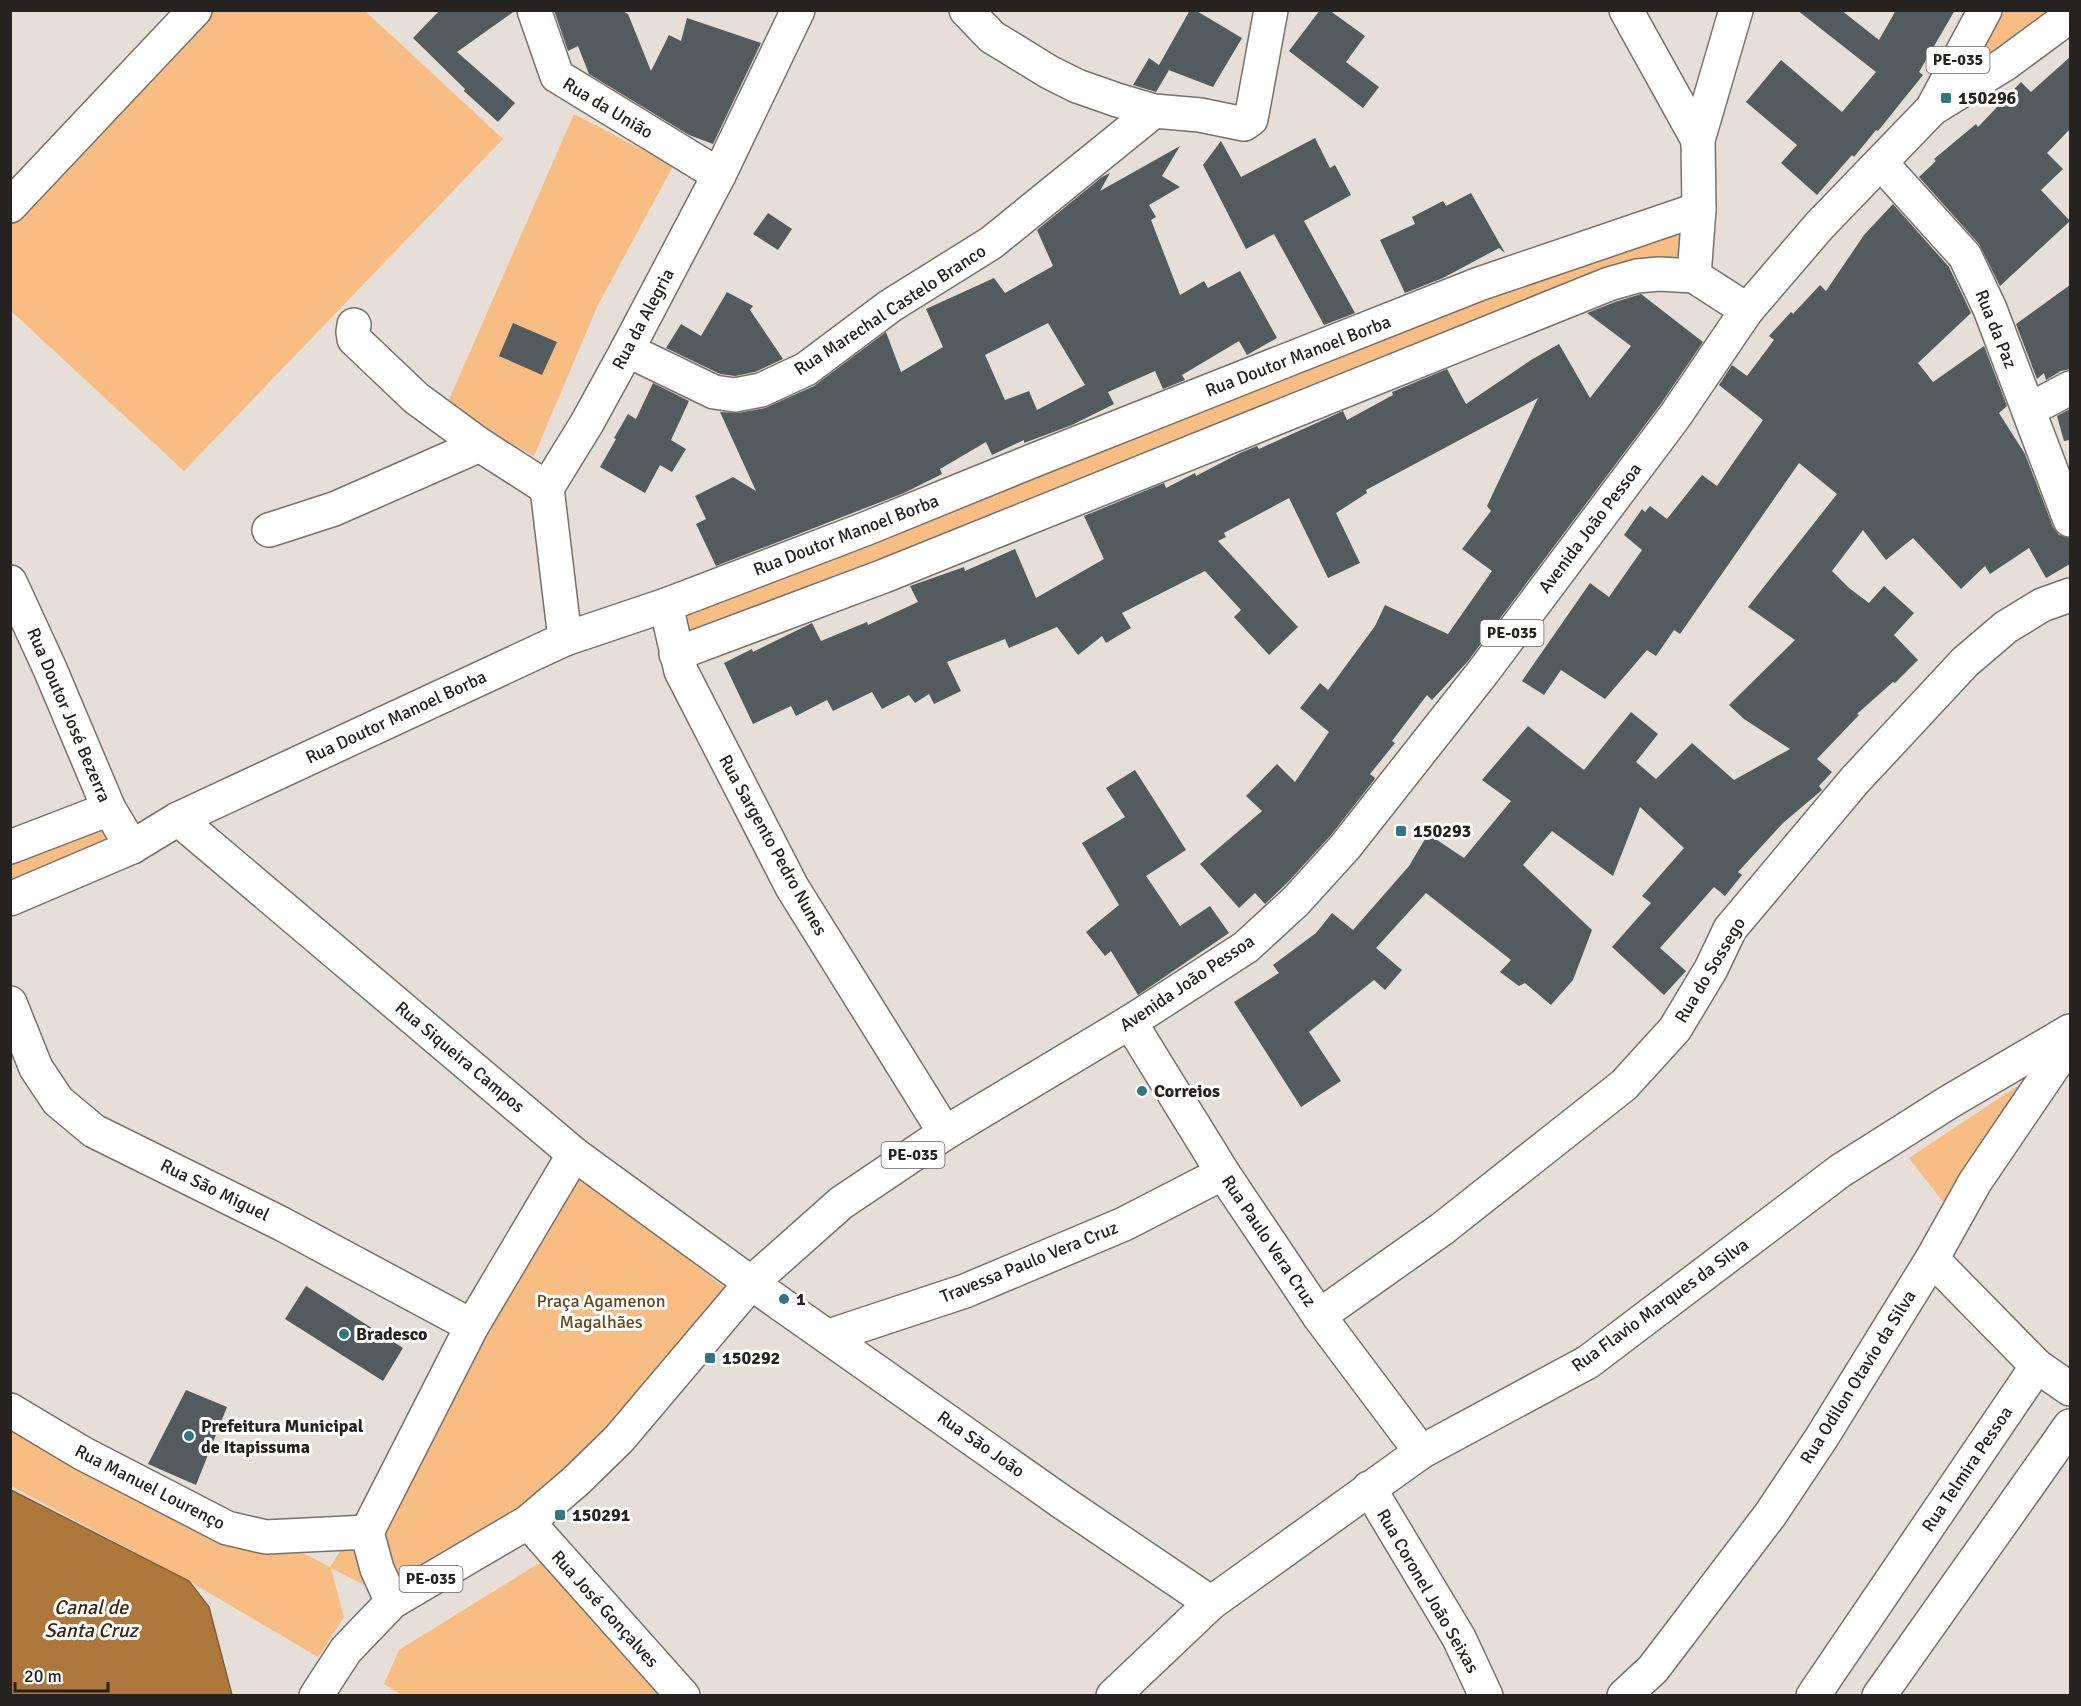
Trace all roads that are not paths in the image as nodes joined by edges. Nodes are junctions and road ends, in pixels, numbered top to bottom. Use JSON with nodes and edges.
{"nodes":[{"id":1,"x":195,"y":10,"type":"edge"},
{"id":2,"x":534,"y":10,"type":"edge"},
{"id":3,"x":798,"y":10,"type":"edge"},
{"id":4,"x":966,"y":10,"type":"edge"},
{"id":5,"x":1271,"y":10,"type":"edge"},
{"id":6,"x":1626,"y":10,"type":"edge"},
{"id":7,"x":1736,"y":10,"type":"edge"},
{"id":8,"x":1985,"y":10,"type":"edge"},
{"id":9,"x":2070,"y":16,"type":"edge"},
{"id":10,"x":1932,"y":109,"type":"junction"},
{"id":11,"x":1154,"y":111,"type":"junction"},
{"id":12,"x":1698,"y":140,"type":"junction"},
{"id":13,"x":1881,"y":163,"type":"junction"},
{"id":14,"x":719,"y":175,"type":"junction"},
{"id":15,"x":10,"y":206,"type":"edge"},
{"id":16,"x":1699,"y":209,"type":"junction"},
{"id":17,"x":1694,"y":276,"type":"junction"},
{"id":18,"x":1747,"y":310,"type":"junction"},
{"id":19,"x":354,"y":325,"type":"dead end"},
{"id":20,"x":627,"y":350,"type":"junction"},
{"id":21,"x":2070,"y":388,"type":"edge"},
{"id":22,"x":1206,"y":392,"type":"junction"},
{"id":23,"x":2029,"y":411,"type":"junction"},
{"id":24,"x":1228,"y":437,"type":"junction"},
{"id":25,"x":480,"y":445,"type":"junction"},
{"id":26,"x":1032,"y":461,"type":"junction"},
{"id":27,"x":547,"y":488,"type":"junction"},
{"id":28,"x":1058,"y":506,"type":"junction"},
{"id":29,"x":2070,"y":520,"type":"edge"},
{"id":30,"x":865,"y":529,"type":"junction"},
{"id":31,"x":269,"y":530,"type":"dead end"},
{"id":32,"x":884,"y":576,"type":"junction"},
{"id":33,"x":10,"y":582,"type":"edge"},
{"id":34,"x":2070,"y":595,"type":"edge"},
{"id":35,"x":666,"y":605,"type":"junction"},
{"id":36,"x":565,"y":639,"type":"junction"},
{"id":37,"x":676,"y":654,"type":"junction"},
{"id":38,"x":109,"y":809,"type":"junction"},
{"id":39,"x":178,"y":819,"type":"junction"},
{"id":40,"x":10,"y":847,"type":"edge"},
{"id":41,"x":132,"y":847,"type":"junction"},
{"id":42,"x":10,"y":899,"type":"edge"},
{"id":43,"x":10,"y":1003,"type":"edge"},
{"id":44,"x":1130,"y":1022,"type":"junction"},
{"id":45,"x":2070,"y":1031,"type":"edge"},
{"id":46,"x":2070,"y":1042,"type":"edge"},
{"id":47,"x":945,"y":1133,"type":"junction"},
{"id":48,"x":574,"y":1154,"type":"junction"},
{"id":49,"x":1223,"y":1173,"type":"junction"},
{"id":50,"x":1932,"y":1259,"type":"junction"},
{"id":51,"x":752,"y":1283,"type":"junction"},
{"id":52,"x":1319,"y":1316,"type":"junction"},
{"id":53,"x":472,"y":1326,"type":"junction"},
{"id":54,"x":829,"y":1336,"type":"junction"},
{"id":55,"x":2037,"y":1366,"type":"junction"},
{"id":56,"x":2070,"y":1389,"type":"edge"},
{"id":57,"x":10,"y":1410,"type":"edge"},
{"id":58,"x":2070,"y":1426,"type":"edge"},
{"id":59,"x":1421,"y":1452,"type":"junction"},
{"id":60,"x":1369,"y":1488,"type":"junction"},
{"id":61,"x":528,"y":1522,"type":"junction"},
{"id":62,"x":367,"y":1532,"type":"junction"},
{"id":63,"x":392,"y":1602,"type":"junction"},
{"id":64,"x":1211,"y":1603,"type":"junction"},
{"id":65,"x":316,"y":1695,"type":"edge"},
{"id":66,"x":683,"y":1695,"type":"edge"},
{"id":67,"x":1113,"y":1695,"type":"edge"},
{"id":68,"x":1486,"y":1695,"type":"edge"},
{"id":69,"x":1624,"y":1695,"type":"edge"},
{"id":70,"x":1813,"y":1695,"type":"edge"},
{"id":71,"x":1879,"y":1695,"type":"edge"}],
"edges":[{"from":1,"to":15,"type":"street"},
{"from":2,"to":14,"type":"street","name":"Rua da União"},
{"from":3,"to":14,"type":"street","name":"Rua da Alegria"},
{"from":4,"to":11,"type":"street"},
{"from":5,"to":11,"type":"street"},
{"from":6,"to":12,"type":"street"},
{"from":7,"to":12,"type":"street"},
{"from":8,"to":10,"type":"street","number":"PE-035"},
{"from":9,"to":10,"type":"street"},
{"from":10,"to":13,"type":"street","name":"Avenida João Pessoa","number":"PE-035"},
{"from":11,"to":20,"type":"street","name":"Rua Marechal Castelo Branco"},
{"from":12,"to":16,"type":"street"},
{"from":13,"to":18,"type":"street","name":"Avenida João Pessoa","number":"PE-035"},
{"from":13,"to":23,"type":"street","name":"Rua da Paz"},
{"from":14,"to":20,"type":"street","name":"Rua da Alegria"},
{"from":16,"to":17,"type":"street"},
{"from":16,"to":22,"type":"street","name":"Rua Doutor Manoel Borba"},
{"from":17,"to":18,"type":"street"},
{"from":17,"to":24,"type":"street"},
{"from":18,"to":44,"type":"street","name":"Avenida João Pessoa","number":"PE-035"},
{"from":19,"to":25,"type":"street"},
{"from":20,"to":27,"type":"street","name":"Rua da Alegria"},
{"from":21,"to":23,"type":"street"},
{"from":22,"to":24,"type":"street"},
{"from":22,"to":26,"type":"street","name":"Rua Doutor Manoel Borba"},
{"from":23,"to":29,"type":"street","name":"Rua da Paz"},
{"from":24,"to":28,"type":"street"},
{"from":25,"to":27,"type":"street"},
{"from":25,"to":31,"type":"street"},
{"from":26,"to":28,"type":"street"},
{"from":26,"to":30,"type":"street","name":"Rua Doutor Manoel Borba"},
{"from":27,"to":36,"type":"street"},
{"from":28,"to":32,"type":"street"},
{"from":30,"to":32,"type":"street"},
{"from":30,"to":35,"type":"street","name":"Rua Doutor Manoel Borba"},
{"from":32,"to":37,"type":"street"},
{"from":33,"to":38,"type":"street","name":"Rua Doutor José Bezerra"},
{"from":34,"to":52,"type":"street","name":"Rua do Sossego"},
{"from":35,"to":36,"type":"street","name":"Rua Doutor Manoel Borba"},
{"from":35,"to":37,"type":"street","name":"Rua Sargento Pedro Nunes"},
{"from":36,"to":39,"type":"street","name":"Rua Doutor Manoel Borba"},
{"from":37,"to":47,"type":"street","name":"Rua Sargento Pedro Nunes"},
{"from":38,"to":40,"type":"street"},
{"from":38,"to":41,"type":"street","name":"Rua Doutor José Bezerra"},
{"from":39,"to":41,"type":"street","name":"Rua Doutor Manoel Borba"},
{"from":39,"to":48,"type":"street","name":"Rua Siqueira Campos"},
{"from":41,"to":42,"type":"street","name":"Rua Doutor Manoel Borba"},
{"from":43,"to":53,"type":"street","name":"Rua São Miguel"},
{"from":44,"to":47,"type":"street","name":"Avenida João Pessoa","number":"PE-035"},
{"from":44,"to":49,"type":"street","name":"Rua Paulo Vera Cruz"},
{"from":45,"to":59,"type":"street","name":"Rua Flavio Marques da Silva"},
{"from":46,"to":50,"type":"street","name":"Rua Odilon Otavio da Silva"},
{"from":47,"to":51,"type":"street","name":"Avenida João Pessoa","number":"PE-035"},
{"from":48,"to":51,"type":"street","name":"Rua Siqueira Campos"},
{"from":48,"to":53,"type":"street"},
{"from":49,"to":52,"type":"street","name":"Rua Paulo Vera Cruz"},
{"from":49,"to":54,"type":"street","name":"Travessa Paulo Vera Cruz"},
{"from":50,"to":55,"type":"street"},
{"from":50,"to":69,"type":"street","name":"Rua Odilon Otavio da Silva"},
{"from":51,"to":54,"type":"street","name":"Rua São João"},
{"from":51,"to":61,"type":"street","name":"Avenida João Pessoa","number":"PE-035"},
{"from":52,"to":59,"type":"street","name":"Rua Paulo Vera Cruz"},
{"from":53,"to":62,"type":"street"},
{"from":54,"to":64,"type":"street","name":"Rua São João"},
{"from":55,"to":56,"type":"street"},
{"from":55,"to":70,"type":"street","name":"Rua Telmira Pessoa"},
{"from":57,"to":62,"type":"street","name":"Rua Manuel Lourenço"},
{"from":58,"to":71,"type":"street"},
{"from":59,"to":60,"type":"street","name":"Rua Flavio Marques da Silva"},
{"from":60,"to":64,"type":"street","name":"Rua Flavio Marques da Silva"},
{"from":60,"to":68,"type":"street","name":"Rua Coronel João Seixas"},
{"from":61,"to":63,"type":"street","name":"Avenida João Pessoa","number":"PE-035"},
{"from":61,"to":66,"type":"street","name":"Rua José Gonçalves"},
{"from":62,"to":63,"type":"street"},
{"from":63,"to":65,"type":"street","name":"Avenida João Pessoa","number":"PE-035"},
{"from":64,"to":67,"type":"street","name":"Rua Flavio Marques da Silva"}]}
